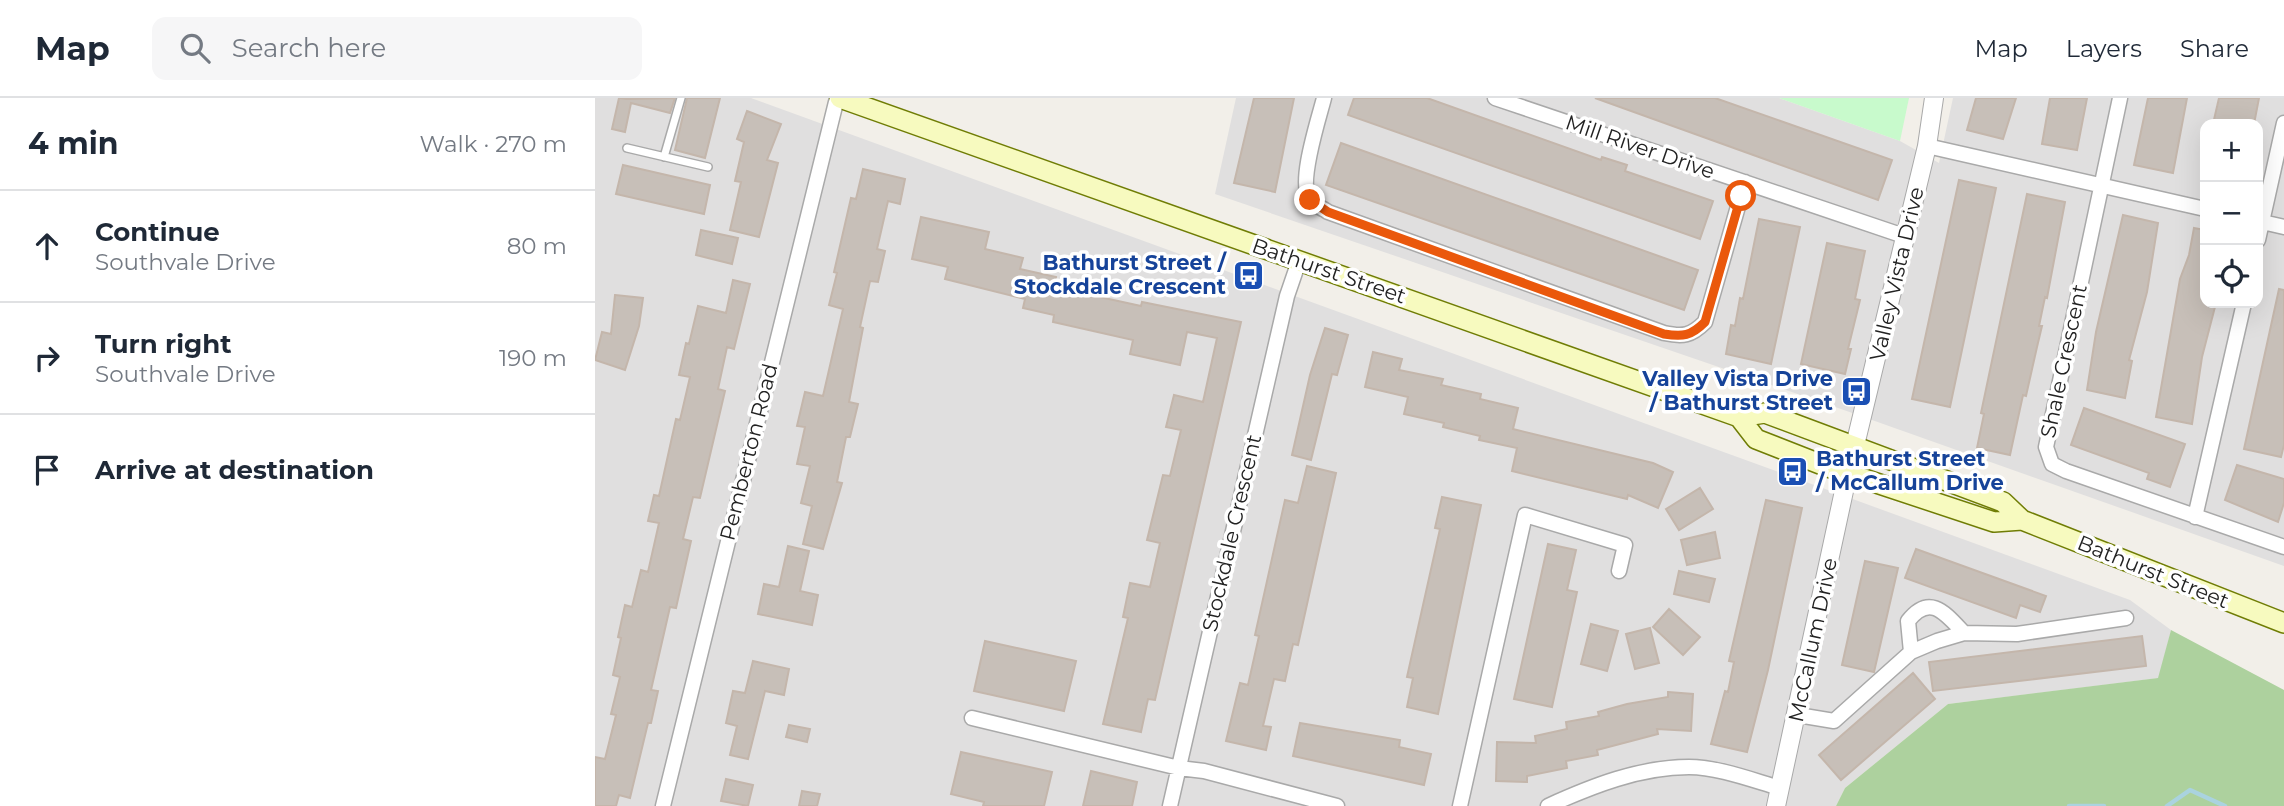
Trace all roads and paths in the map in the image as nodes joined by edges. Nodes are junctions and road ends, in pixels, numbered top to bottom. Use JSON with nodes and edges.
{"nodes":[{"id":1,"x":681,"y":98,"type":"edge"},
{"id":2,"x":839,"y":98,"type":"edge"},
{"id":3,"x":1324,"y":98,"type":"edge"},
{"id":4,"x":1495,"y":98,"type":"edge"},
{"id":5,"x":1934,"y":98,"type":"edge"},
{"id":6,"x":2120,"y":98,"type":"edge"},
{"id":7,"x":2284,"y":123,"type":"edge"},
{"id":8,"x":1927,"y":146,"type":"junction"},
{"id":9,"x":627,"y":148,"type":"dead end"},
{"id":10,"x":664,"y":157,"type":"junction"},
{"id":11,"x":708,"y":167,"type":"dead end"},
{"id":12,"x":1745,"y":182,"type":"junction"},
{"id":13,"x":2101,"y":186,"type":"junction"},
{"id":14,"x":2200,"y":208,"type":"edge"},
{"id":15,"x":2263,"y":210,"type":"edge"},
{"id":16,"x":2263,"y":223,"type":"edge"},
{"id":17,"x":2284,"y":227,"type":"edge"},
{"id":18,"x":1904,"y":236,"type":"junction"},
{"id":19,"x":1299,"y":261,"type":"junction"},
{"id":20,"x":2242,"y":308,"type":"edge"},
{"id":21,"x":1739,"y":416,"type":"junction"},
{"id":22,"x":1856,"y":449,"type":"junction"},
{"id":23,"x":1849,"y":474,"type":"junction"},
{"id":24,"x":2195,"y":517,"type":"junction"},
{"id":25,"x":2022,"y":520,"type":"junction"},
{"id":26,"x":2284,"y":547,"type":"edge"},
{"id":27,"x":1619,"y":571,"type":"dead end"},
{"id":28,"x":2126,"y":618,"type":"dead end"},
{"id":29,"x":2284,"y":623,"type":"edge"},
{"id":30,"x":1964,"y":633,"type":"junction"},
{"id":31,"x":1911,"y":652,"type":"junction"},
{"id":32,"x":1798,"y":715,"type":"junction"},
{"id":33,"x":972,"y":718,"type":"dead end"},
{"id":34,"x":1179,"y":768,"type":"junction"},
{"id":35,"x":1778,"y":797,"type":"edge"},
{"id":36,"x":663,"y":806,"type":"edge"},
{"id":37,"x":1170,"y":806,"type":"edge"},
{"id":38,"x":1337,"y":806,"type":"edge"},
{"id":39,"x":1460,"y":806,"type":"edge"},
{"id":40,"x":1548,"y":806,"type":"edge"}],
"edges":[{"from":1,"to":10,"type":"lane"},
{"from":2,"to":19,"type":"main road","name":"Bathurst Street"},
{"from":2,"to":36,"type":"street","name":"Pemberton Road"},
{"from":3,"to":12,"type":"street"},
{"from":4,"to":12,"type":"street","name":"Mill River Drive"},
{"from":5,"to":8,"type":"street","name":"Valley Vista Drive"},
{"from":6,"to":13,"type":"street","name":"Shale Crescent"},
{"from":7,"to":15,"type":"street"},
{"from":8,"to":13,"type":"street"},
{"from":8,"to":18,"type":"street","name":"Valley Vista Drive"},
{"from":9,"to":10,"type":"lane"},
{"from":10,"to":11,"type":"lane"},
{"from":12,"to":18,"type":"street","name":"Mill River Drive"},
{"from":13,"to":14,"type":"street"},
{"from":13,"to":24,"type":"street","name":"Shale Crescent"},
{"from":16,"to":17,"type":"street"},
{"from":18,"to":22,"type":"street","name":"Valley Vista Drive"},
{"from":19,"to":21,"type":"main road","name":"Bathurst Street"},
{"from":19,"to":34,"type":"street","name":"Stockdale Crescent"},
{"from":20,"to":24,"type":"street"},
{"from":21,"to":22,"type":"main road","name":"Bathurst Street"},
{"from":21,"to":23,"type":"main road","name":"Bathurst Street"},
{"from":22,"to":23,"type":"street","name":"Valley Vista Drive"},
{"from":22,"to":25,"type":"main road","name":"Bathurst Street"},
{"from":23,"to":25,"type":"main road","name":"Bathurst Street"},
{"from":23,"to":32,"type":"street","name":"McCallum Drive"},
{"from":24,"to":26,"type":"street","name":"Shale Crescent"},
{"from":25,"to":29,"type":"main road","name":"Bathurst Street"},
{"from":27,"to":39,"type":"street"},
{"from":28,"to":30,"type":"street"},
{"from":30,"to":31,"type":"street"},
{"from":30,"to":31,"type":"street"},
{"from":31,"to":32,"type":"street"},
{"from":32,"to":35,"type":"street","name":"McCallum Drive"},
{"from":33,"to":34,"type":"street"},
{"from":34,"to":37,"type":"street","name":"Stockdale Crescent"},
{"from":34,"to":38,"type":"street"},
{"from":35,"to":40,"type":"street"}]}
